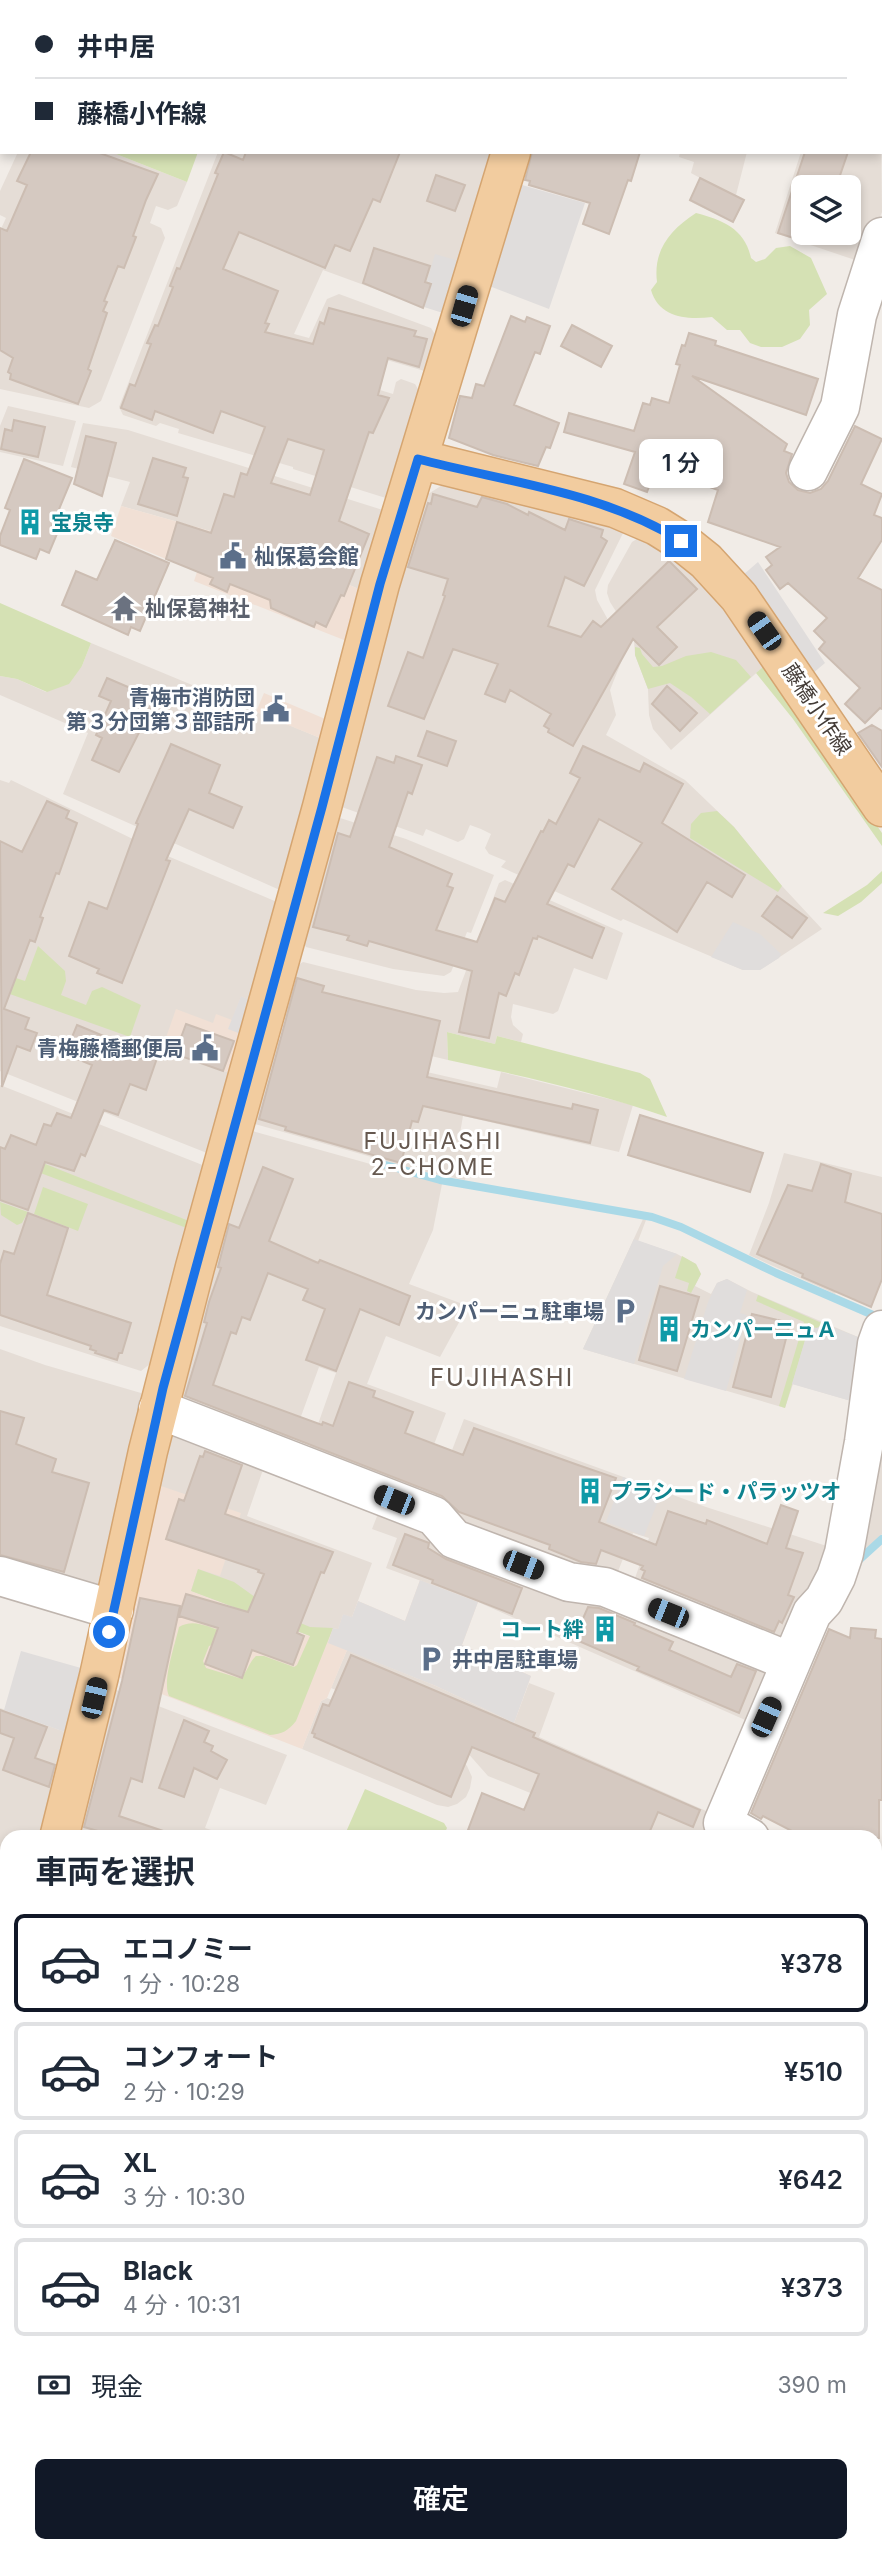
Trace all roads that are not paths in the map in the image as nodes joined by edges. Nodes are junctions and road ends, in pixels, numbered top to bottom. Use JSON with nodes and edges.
{"nodes":[{"id":1,"x":510,"y":154,"type":"edge"},
{"id":2,"x":882,"y":237,"type":"edge"},
{"id":3,"x":418,"y":459,"type":"junction"},
{"id":4,"x":807,"y":471,"type":"dead end"},
{"id":5,"x":882,"y":807,"type":"edge"},
{"id":6,"x":882,"y":1330,"type":"edge"},
{"id":7,"x":158,"y":1409,"type":"junction"},
{"id":8,"x":0,"y":1576,"type":"edge"},
{"id":9,"x":114,"y":1610,"type":"junction"},
{"id":10,"x":791,"y":1662,"type":"junction"},
{"id":11,"x":62,"y":1830,"type":"edge"},
{"id":12,"x":736,"y":1830,"type":"edge"}],
"edges":[{"from":1,"to":3,"type":"main road"},
{"from":2,"to":4,"type":"street"},
{"from":3,"to":5,"type":"main road","name":"藤橋小作線"},
{"from":3,"to":7,"type":"main road"},
{"from":6,"to":10,"type":"street"},
{"from":7,"to":9,"type":"main road"},
{"from":7,"to":10,"type":"street"},
{"from":8,"to":9,"type":"street"},
{"from":9,"to":11,"type":"main road"},
{"from":10,"to":12,"type":"street"}]}
